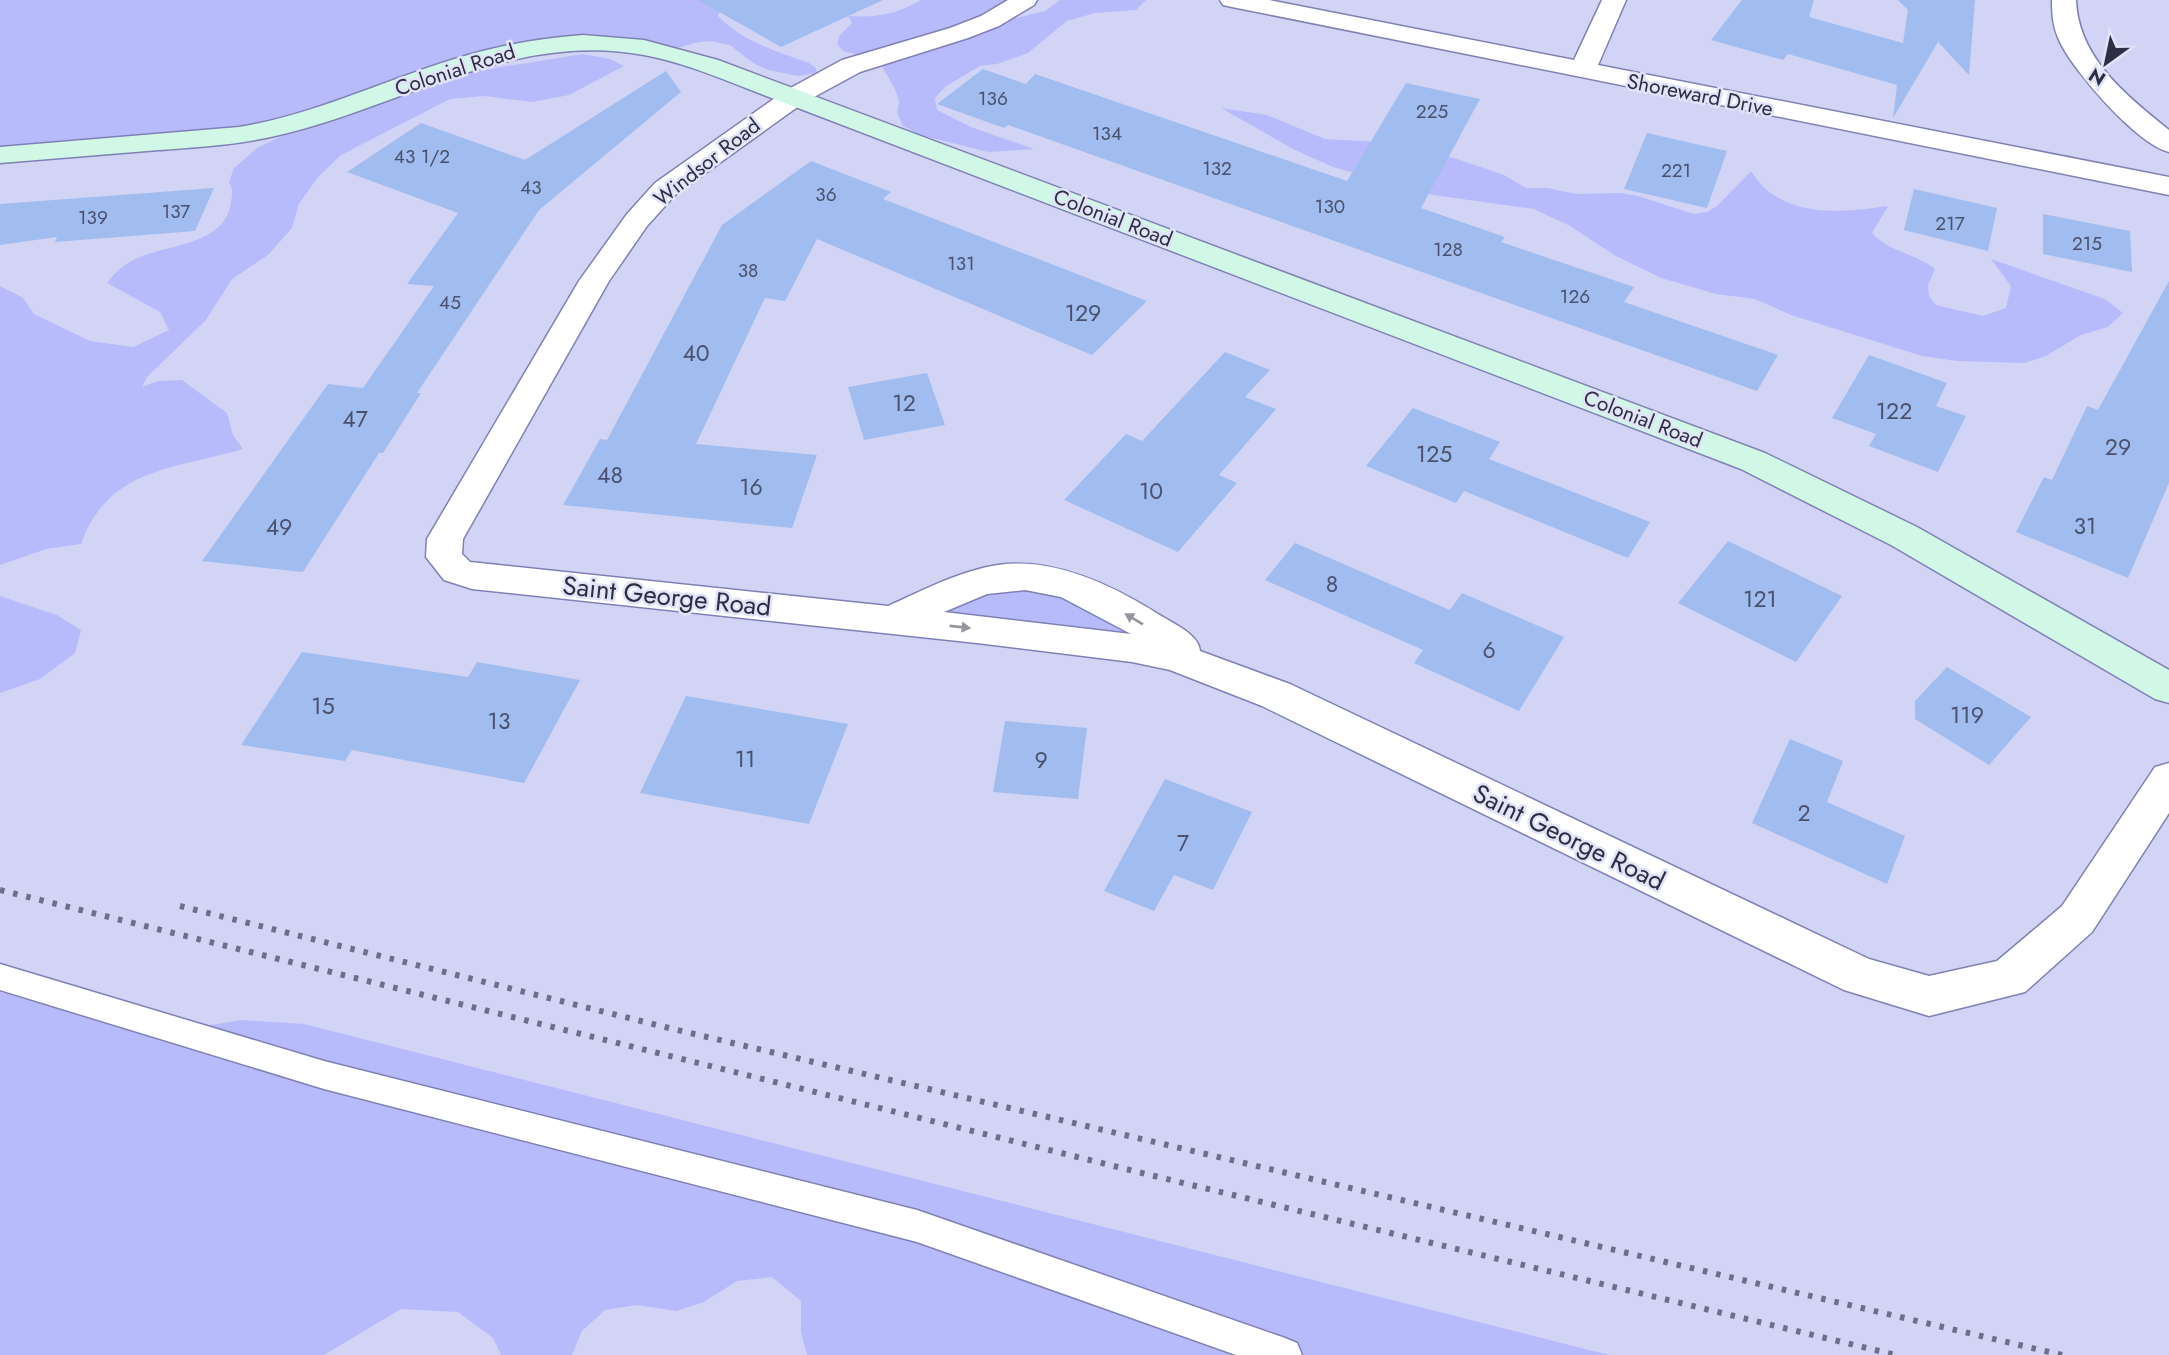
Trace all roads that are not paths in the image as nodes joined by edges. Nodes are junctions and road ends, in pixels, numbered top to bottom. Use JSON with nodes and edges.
{"nodes":[{"id":1,"x":1026,"y":0,"type":"edge"},
{"id":2,"x":1232,"y":0,"type":"edge"},
{"id":3,"x":1614,"y":0,"type":"edge"},
{"id":4,"x":2064,"y":0,"type":"edge"},
{"id":5,"x":1582,"y":71,"type":"junction"},
{"id":6,"x":793,"y":97,"type":"junction"},
{"id":7,"x":2169,"y":144,"type":"edge"},
{"id":8,"x":0,"y":155,"type":"edge"},
{"id":9,"x":2169,"y":186,"type":"edge"},
{"id":10,"x":447,"y":562,"type":"joint"},
{"id":11,"x":892,"y":620,"type":"junction"},
{"id":12,"x":1212,"y":670,"type":"junction"},
{"id":13,"x":2169,"y":688,"type":"edge"},
{"id":14,"x":2169,"y":779,"type":"edge"},
{"id":15,"x":0,"y":977,"type":"edge"},
{"id":16,"x":1285,"y":1355,"type":"edge"}],
"edges":[{"from":1,"to":6,"type":"street","name":"Windsor Road"},
{"from":2,"to":5,"type":"street","name":"Shoreward Drive"},
{"from":3,"to":5,"type":"street"},
{"from":4,"to":7,"type":"street"},
{"from":5,"to":9,"type":"street","name":"Shoreward Drive"},
{"from":6,"to":8,"type":"street","name":"Colonial Road"},
{"from":6,"to":10,"type":"street","name":"Windsor Road"},
{"from":6,"to":13,"type":"street","name":"Colonial Road"},
{"from":10,"to":11,"type":"street","name":"Saint George Road"},
{"from":11,"to":12,"type":"street","name":"Saint George Road","one_way":true},
{"from":12,"to":11,"type":"street","name":"Saint George Road","one_way":true},
{"from":12,"to":14,"type":"street","name":"Saint George Road"},
{"from":15,"to":16,"type":"lane"}]}
